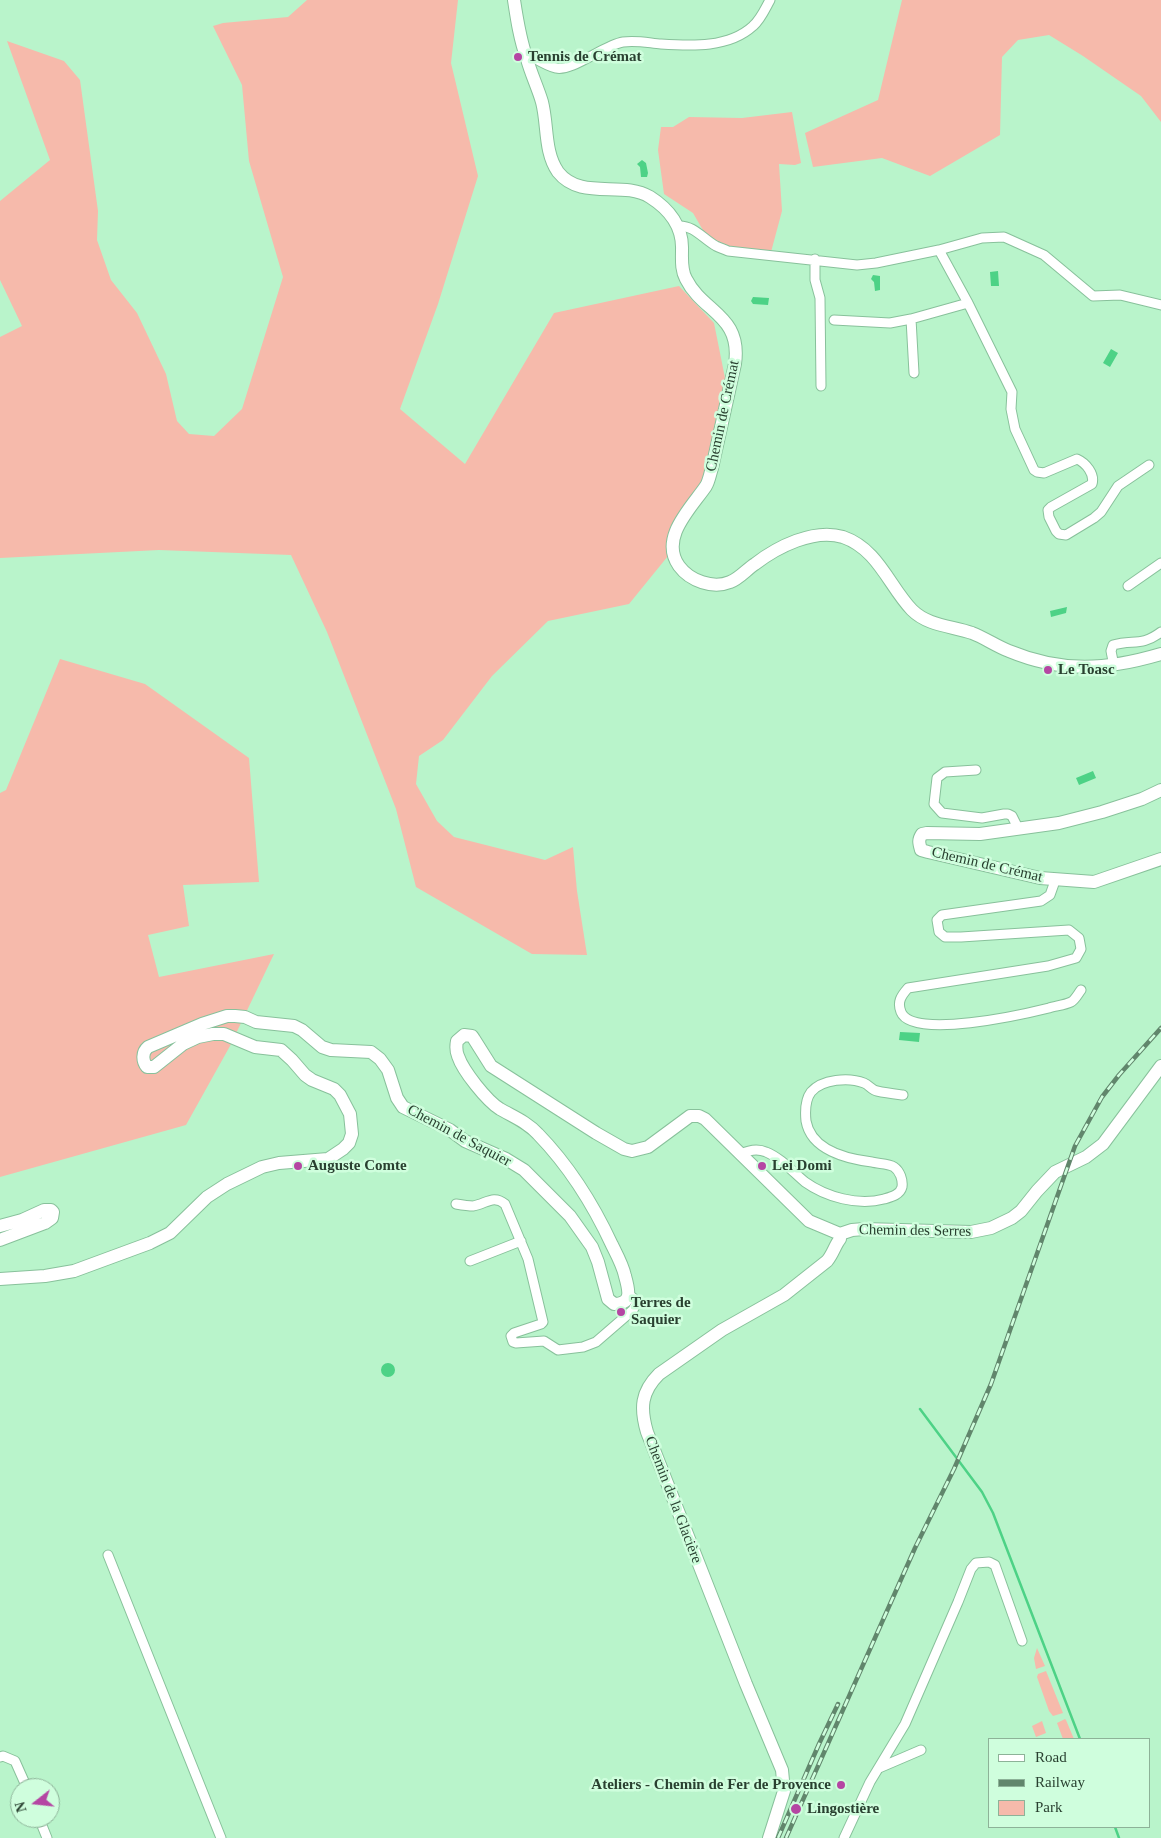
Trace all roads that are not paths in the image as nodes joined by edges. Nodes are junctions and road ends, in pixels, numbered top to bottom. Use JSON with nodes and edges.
{"nodes":[{"id":1,"x":514,"y":0,"type":"edge"},
{"id":2,"x":770,"y":0,"type":"edge"},
{"id":3,"x":525,"y":53,"type":"junction"},
{"id":4,"x":678,"y":226,"type":"junction"},
{"id":5,"x":939,"y":250,"type":"junction"},
{"id":6,"x":815,"y":259,"type":"junction"},
{"id":7,"x":968,"y":303,"type":"junction"},
{"id":8,"x":1161,"y":305,"type":"edge"},
{"id":9,"x":911,"y":319,"type":"junction"},
{"id":10,"x":834,"y":320,"type":"dead end"},
{"id":11,"x":914,"y":373,"type":"dead end"},
{"id":12,"x":821,"y":386,"type":"dead end"},
{"id":13,"x":1149,"y":464,"type":"dead end"},
{"id":14,"x":1161,"y":563,"type":"edge"},
{"id":15,"x":1128,"y":586,"type":"dead end"},
{"id":16,"x":1161,"y":632,"type":"edge"},
{"id":17,"x":1161,"y":654,"type":"edge"},
{"id":18,"x":1114,"y":666,"type":"junction"},
{"id":19,"x":976,"y":770,"type":"dead end"},
{"id":20,"x":1161,"y":790,"type":"edge"},
{"id":21,"x":1018,"y":828,"type":"junction"},
{"id":22,"x":1161,"y":860,"type":"edge"},
{"id":23,"x":1056,"y":880,"type":"junction"},
{"id":24,"x":1081,"y":990,"type":"dead end"},
{"id":25,"x":1161,"y":1066,"type":"edge"},
{"id":26,"x":904,"y":1095,"type":"dead end"},
{"id":27,"x":740,"y":1154,"type":"junction"},
{"id":28,"x":456,"y":1204,"type":"dead end"},
{"id":29,"x":0,"y":1226,"type":"edge"},
{"id":30,"x":837,"y":1236,"type":"junction"},
{"id":31,"x":0,"y":1240,"type":"edge"},
{"id":32,"x":521,"y":1241,"type":"junction"},
{"id":33,"x":470,"y":1261,"type":"dead end"},
{"id":34,"x":0,"y":1279,"type":"edge"},
{"id":35,"x":629,"y":1295,"type":"junction"},
{"id":36,"x":108,"y":1555,"type":"dead end"},
{"id":37,"x":1022,"y":1641,"type":"dead end"},
{"id":38,"x":920,"y":1750,"type":"dead end"},
{"id":39,"x":0,"y":1757,"type":"edge"},
{"id":40,"x":879,"y":1769,"type":"junction"},
{"id":41,"x":23,"y":1778,"type":"edge"},
{"id":42,"x":220,"y":1838,"type":"edge"},
{"id":43,"x":769,"y":1838,"type":"edge"},
{"id":44,"x":844,"y":1838,"type":"edge"}],
"edges":[{"from":1,"to":3,"type":"street"},
{"from":2,"to":3,"type":"street"},
{"from":3,"to":4,"type":"street"},
{"from":4,"to":6,"type":"street"},
{"from":4,"to":18,"type":"street","name":"Chemin de Crémat"},
{"from":5,"to":6,"type":"street"},
{"from":5,"to":7,"type":"street"},
{"from":5,"to":8,"type":"street"},
{"from":6,"to":12,"type":"street"},
{"from":7,"to":9,"type":"street"},
{"from":7,"to":13,"type":"street"},
{"from":9,"to":10,"type":"street"},
{"from":9,"to":11,"type":"street"},
{"from":14,"to":15,"type":"street"},
{"from":16,"to":18,"type":"street"},
{"from":17,"to":18,"type":"street","name":"Chemin de Crémat"},
{"from":19,"to":21,"type":"street"},
{"from":20,"to":21,"type":"street","name":"Chemin de Crémat"},
{"from":21,"to":23,"type":"street","name":"Chemin de Crémat"},
{"from":22,"to":23,"type":"street","name":"Chemin de Crémat"},
{"from":23,"to":24,"type":"street"},
{"from":25,"to":30,"type":"street","name":"Chemin des Serres"},
{"from":26,"to":27,"type":"street"},
{"from":27,"to":30,"type":"street"},
{"from":27,"to":35,"type":"street"},
{"from":28,"to":32,"type":"street"},
{"from":29,"to":31,"type":"street"},
{"from":30,"to":43,"type":"street","name":"Chemin de la Glacière"},
{"from":32,"to":33,"type":"street"},
{"from":32,"to":35,"type":"street"},
{"from":34,"to":35,"type":"street","name":"Chemin de Saquier"},
{"from":36,"to":42,"type":"street"},
{"from":37,"to":40,"type":"street"},
{"from":38,"to":40,"type":"street"},
{"from":39,"to":41,"type":"street"},
{"from":40,"to":44,"type":"street"}]}
